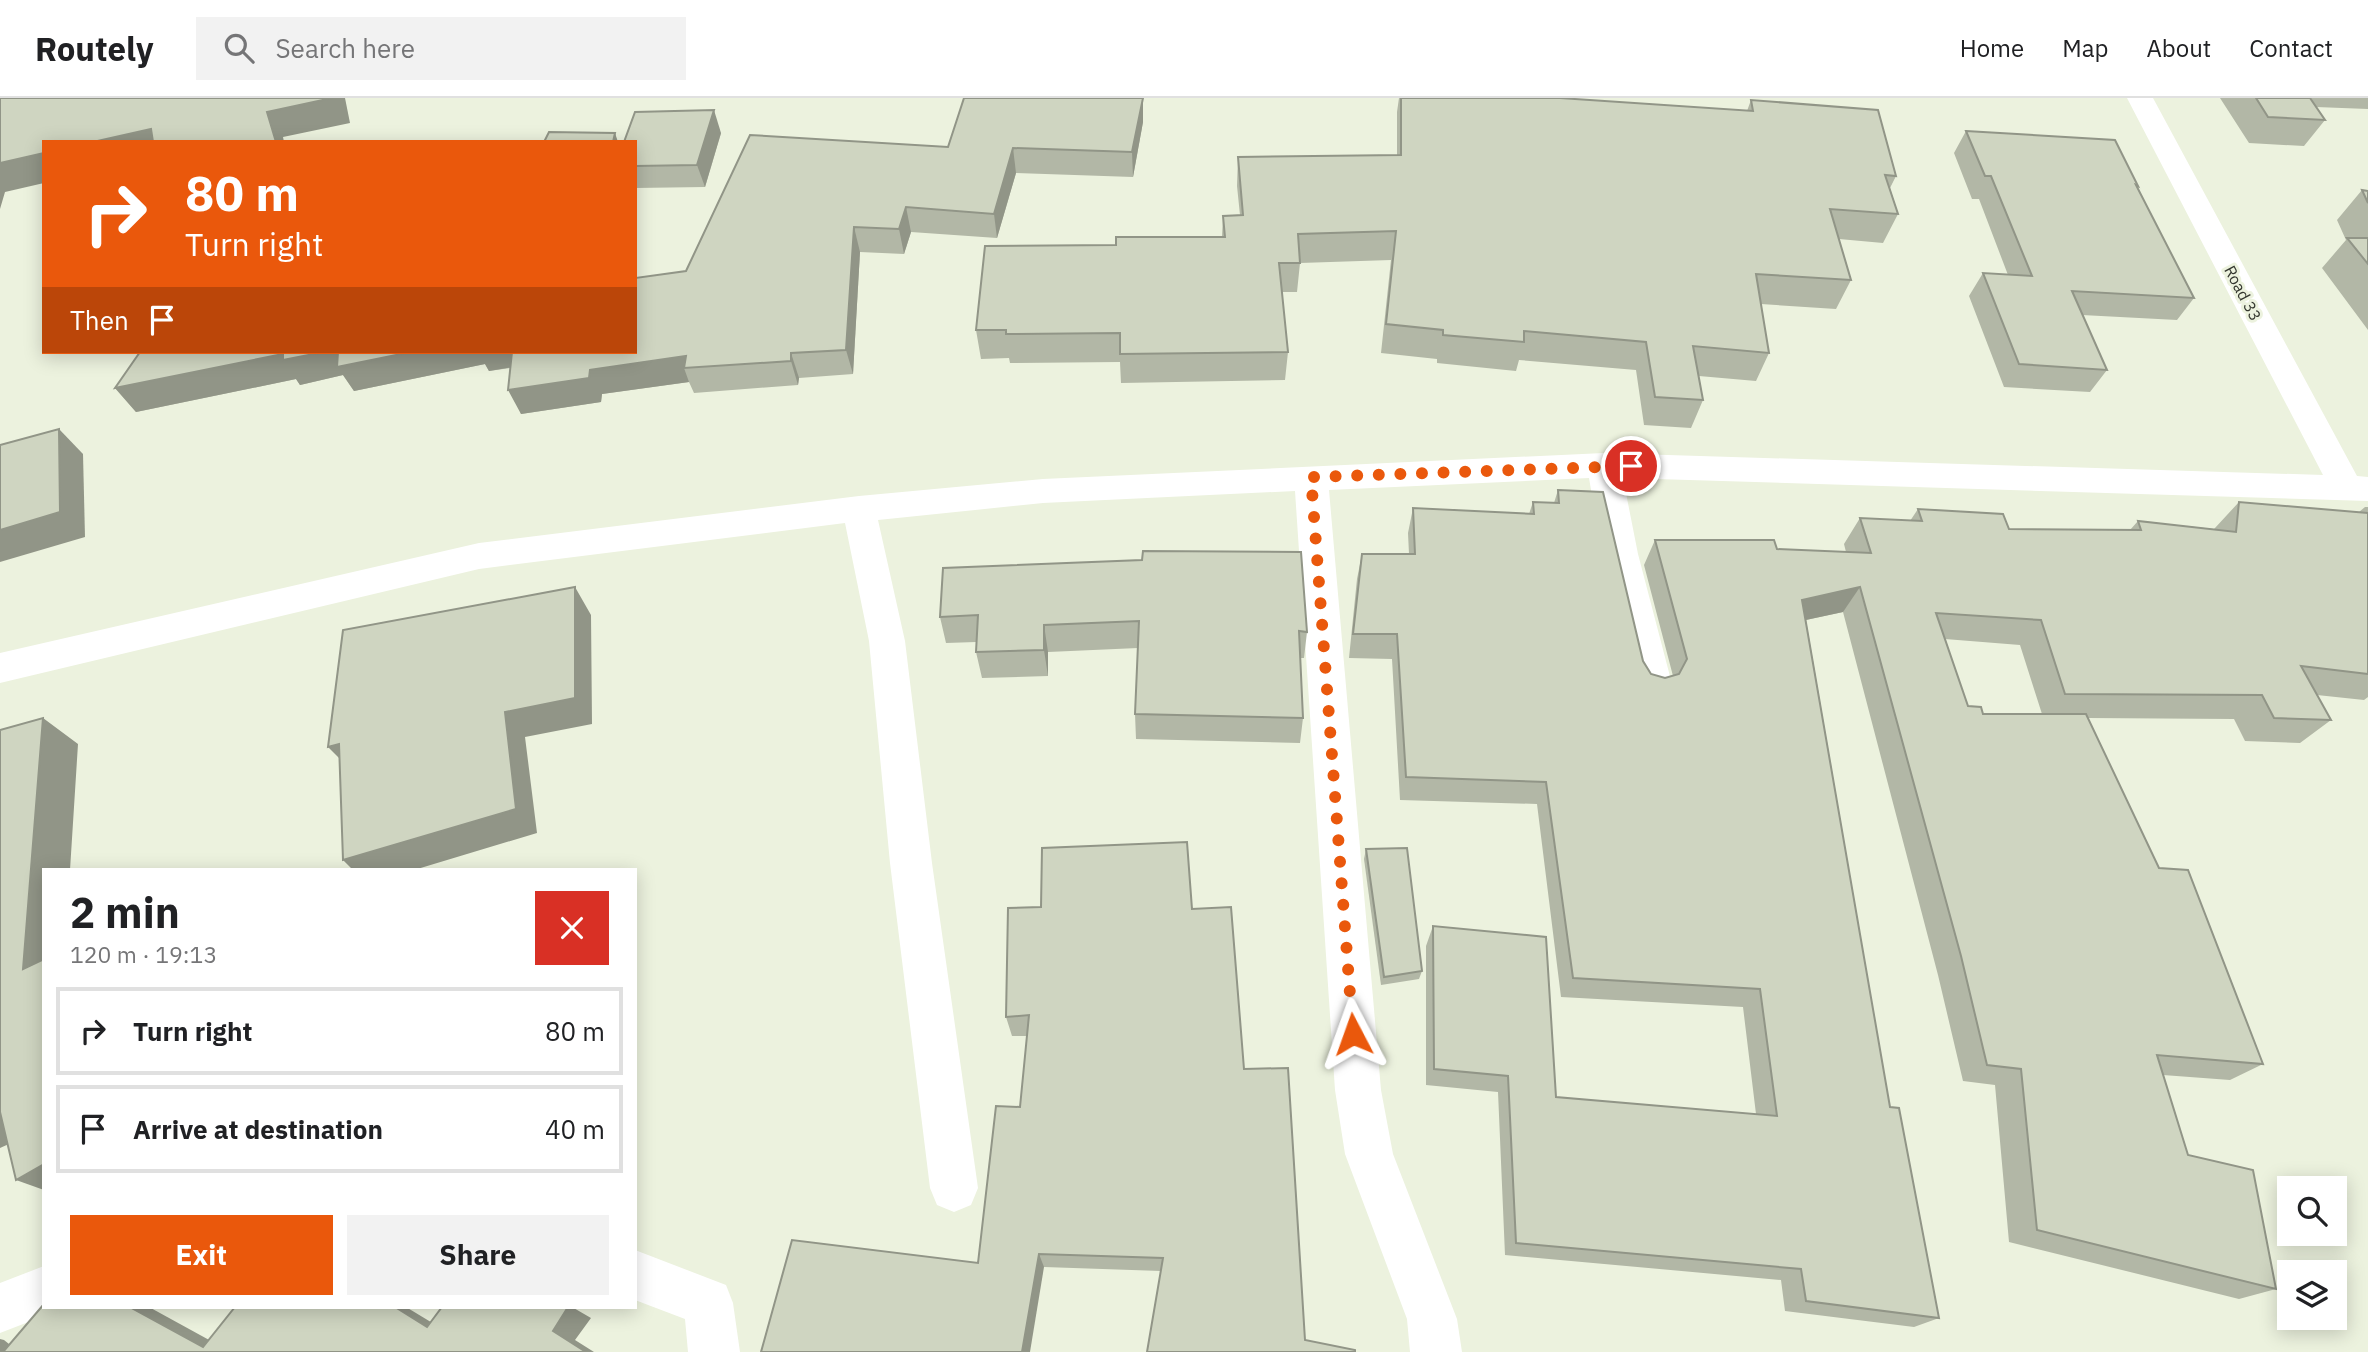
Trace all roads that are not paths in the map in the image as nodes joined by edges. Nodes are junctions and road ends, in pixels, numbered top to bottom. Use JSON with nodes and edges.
{"nodes":[{"id":1,"x":2140,"y":98,"type":"edge"},
{"id":2,"x":1604,"y":465,"type":"junction"},
{"id":3,"x":1311,"y":477,"type":"junction"},
{"id":4,"x":2357,"y":488,"type":"edge"},
{"id":5,"x":859,"y":509,"type":"junction"},
{"id":6,"x":0,"y":668,"type":"edge"},
{"id":7,"x":1653,"y":684,"type":"edge"},
{"id":8,"x":954,"y":1188,"type":"dead end"},
{"id":9,"x":637,"y":1276,"type":"edge"},
{"id":10,"x":42,"y":1292,"type":"edge"},
{"id":11,"x":0,"y":1308,"type":"edge"},
{"id":12,"x":714,"y":1352,"type":"edge"},
{"id":13,"x":1436,"y":1352,"type":"edge"}],
"edges":[{"from":1,"to":4,"type":"street","name":"Road 33"},
{"from":2,"to":3,"type":"street"},
{"from":2,"to":4,"type":"street"},
{"from":2,"to":7,"type":"street"},
{"from":3,"to":5,"type":"street"},
{"from":3,"to":13,"type":"street"},
{"from":5,"to":6,"type":"street"},
{"from":5,"to":8,"type":"street"},
{"from":9,"to":12,"type":"street"},
{"from":10,"to":11,"type":"street"}]}
